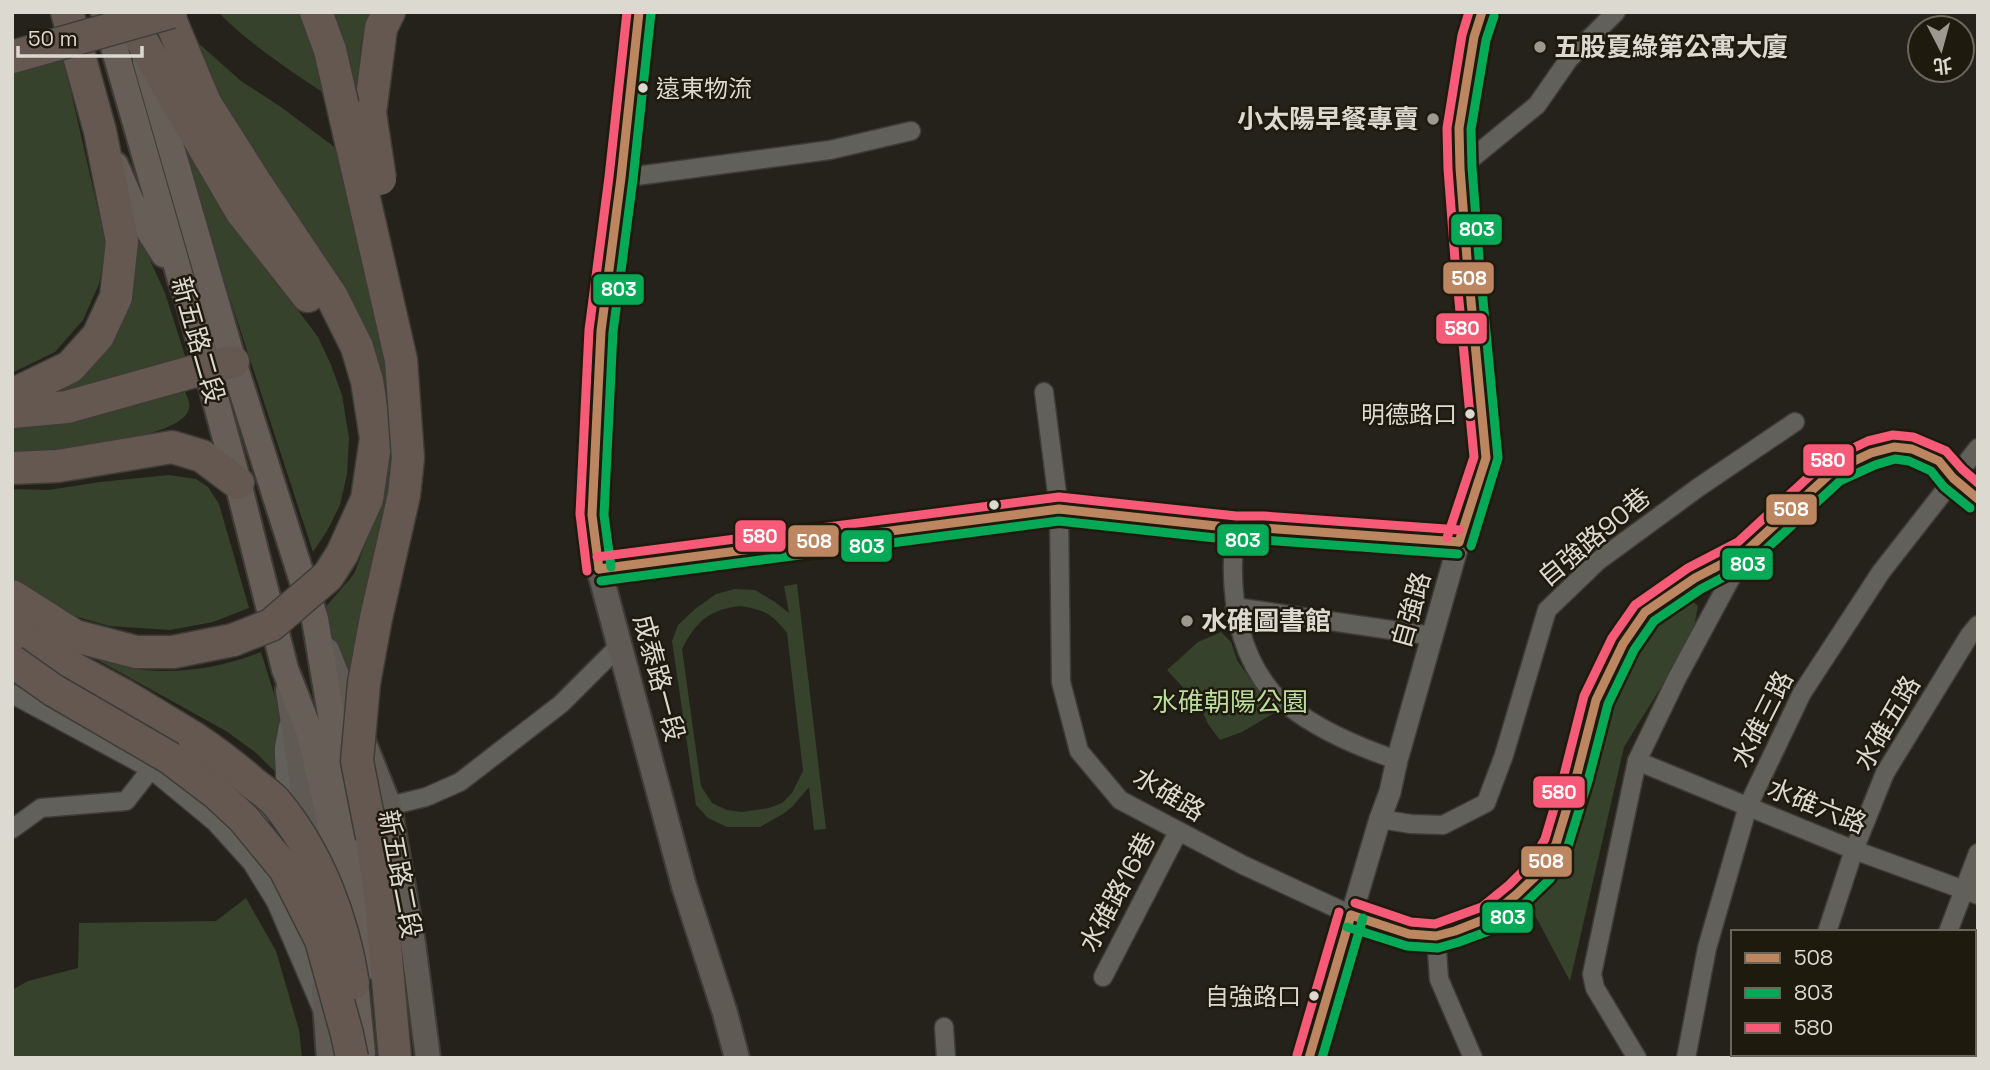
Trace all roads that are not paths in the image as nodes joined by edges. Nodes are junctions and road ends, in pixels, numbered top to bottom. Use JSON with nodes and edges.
{"nodes":[{"id":1,"x":67,"y":12,"type":"edge"},
{"id":2,"x":104,"y":12,"type":"edge"},
{"id":3,"x":169,"y":12,"type":"edge"},
{"id":4,"x":316,"y":12,"type":"edge"},
{"id":5,"x":389,"y":12,"type":"edge"},
{"id":6,"x":639,"y":12,"type":"edge"},
{"id":7,"x":1482,"y":12,"type":"edge"},
{"id":8,"x":1616,"y":12,"type":"edge"},
{"id":9,"x":136,"y":24,"type":"edge"},
{"id":10,"x":12,"y":57,"type":"edge"},
{"id":11,"x":100,"y":131,"type":"junction"},
{"id":12,"x":911,"y":131,"type":"dead end"},
{"id":13,"x":1460,"y":168,"type":"junction"},
{"id":14,"x":621,"y":178,"type":"junction"},
{"id":15,"x":181,"y":280,"type":"junction"},
{"id":16,"x":219,"y":365,"type":"junction"},
{"id":17,"x":1044,"y":392,"type":"dead end"},
{"id":18,"x":12,"y":396,"type":"edge"},
{"id":19,"x":12,"y":412,"type":"edge"},
{"id":20,"x":1795,"y":422,"type":"dead end"},
{"id":21,"x":1978,"y":448,"type":"edge"},
{"id":22,"x":12,"y":468,"type":"edge"},
{"id":23,"x":372,"y":475,"type":"junction"},
{"id":24,"x":1953,"y":478,"type":"junction"},
{"id":25,"x":238,"y":483,"type":"junction"},
{"id":26,"x":1978,"y":499,"type":"edge"},
{"id":27,"x":1059,"y":509,"type":"junction"},
{"id":28,"x":1235,"y":528,"type":"junction"},
{"id":29,"x":1459,"y":542,"type":"junction"},
{"id":30,"x":1745,"y":552,"type":"junction"},
{"id":31,"x":599,"y":569,"type":"junction"},
{"id":32,"x":12,"y":596,"type":"edge"},
{"id":33,"x":1236,"y":607,"type":"junction"},
{"id":34,"x":315,"y":618,"type":"junction"},
{"id":35,"x":1978,"y":625,"type":"edge"},
{"id":36,"x":12,"y":629,"type":"edge"},
{"id":37,"x":1432,"y":636,"type":"junction"},
{"id":38,"x":620,"y":645,"type":"junction"},
{"id":39,"x":12,"y":661,"type":"edge"},
{"id":40,"x":285,"y":669,"type":"junction"},
{"id":41,"x":12,"y":694,"type":"edge"},
{"id":42,"x":290,"y":708,"type":"junction"},
{"id":43,"x":1397,"y":761,"type":"junction"},
{"id":44,"x":1637,"y":761,"type":"junction"},
{"id":45,"x":150,"y":769,"type":"junction"},
{"id":46,"x":389,"y":806,"type":"junction"},
{"id":47,"x":1748,"y":806,"type":"junction"},
{"id":48,"x":1380,"y":819,"type":"junction"},
{"id":49,"x":215,"y":822,"type":"junction"},
{"id":50,"x":12,"y":829,"type":"edge"},
{"id":51,"x":1178,"y":832,"type":"junction"},
{"id":52,"x":372,"y":837,"type":"junction"},
{"id":53,"x":1854,"y":850,"type":"junction"},
{"id":54,"x":1978,"y":853,"type":"edge"},
{"id":55,"x":1970,"y":892,"type":"edge"},
{"id":56,"x":1351,"y":915,"type":"junction"},
{"id":57,"x":1828,"y":930,"type":"edge"},
{"id":58,"x":1949,"y":930,"type":"edge"},
{"id":59,"x":1436,"y":936,"type":"junction"},
{"id":60,"x":1103,"y":977,"type":"dead end"},
{"id":61,"x":327,"y":1022,"type":"junction"},
{"id":62,"x":944,"y":1027,"type":"dead end"},
{"id":63,"x":329,"y":1058,"type":"edge"},
{"id":64,"x":352,"y":1058,"type":"edge"},
{"id":65,"x":363,"y":1058,"type":"edge"},
{"id":66,"x":383,"y":1058,"type":"edge"},
{"id":67,"x":395,"y":1058,"type":"edge"},
{"id":68,"x":428,"y":1058,"type":"edge"},
{"id":69,"x":737,"y":1058,"type":"edge"},
{"id":70,"x":946,"y":1058,"type":"edge"},
{"id":71,"x":1309,"y":1058,"type":"edge"},
{"id":72,"x":1472,"y":1058,"type":"edge"},
{"id":73,"x":1637,"y":1058,"type":"edge"},
{"id":74,"x":1686,"y":1058,"type":"edge"}],
"edges":[{"from":1,"to":11,"type":"highway"},
{"from":2,"to":15,"type":"main road","name":"新五路二段"},
{"from":3,"to":10,"type":"highway","bridge":true},
{"from":3,"to":23,"type":"highway"},
{"from":4,"to":52,"type":"highway","bridge":true},
{"from":5,"to":52,"type":"highway","bridge":true},
{"from":6,"to":14,"type":"main road","name":"成泰路一段"},
{"from":7,"to":13,"type":"street","name":"自強路"},
{"from":8,"to":13,"type":"street"},
{"from":9,"to":16,"type":"main road","name":"新五路二段"},
{"from":9,"to":23,"type":"highway"},
{"from":11,"to":15,"type":"main road"},
{"from":11,"to":18,"type":"highway"},
{"from":12,"to":14,"type":"street"},
{"from":13,"to":29,"type":"street","name":"自強路"},
{"from":14,"to":31,"type":"main road","name":"成泰路一段"},
{"from":15,"to":16,"type":"main road","name":"新五路二段"},
{"from":16,"to":19,"type":"highway"},
{"from":16,"to":25,"type":"main road","name":"新五路二段"},
{"from":16,"to":34,"type":"main road","name":"新五路二段"},
{"from":17,"to":27,"type":"street","name":"水碓路"},
{"from":20,"to":48,"type":"street","name":"自強路90巷"},
{"from":21,"to":24,"type":"street","name":"水碓三路"},
{"from":22,"to":25,"type":"highway"},
{"from":23,"to":32,"type":"highway","bridge":true},
{"from":24,"to":26,"type":"street"},
{"from":24,"to":30,"type":"street"},
{"from":24,"to":47,"type":"street","name":"水碓三路"},
{"from":25,"to":40,"type":"main road","name":"新五路二段"},
{"from":27,"to":28,"type":"street"},
{"from":27,"to":31,"type":"street"},
{"from":27,"to":51,"type":"street","name":"水碓路"},
{"from":28,"to":29,"type":"street"},
{"from":28,"to":33,"type":"street"},
{"from":29,"to":37,"type":"street","name":"自強路"},
{"from":30,"to":44,"type":"street"},
{"from":30,"to":59,"type":"street"},
{"from":31,"to":38,"type":"main road","name":"成泰路一段"},
{"from":33,"to":37,"type":"street"},
{"from":33,"to":43,"type":"street"},
{"from":34,"to":46,"type":"main road","name":"新五路二段"},
{"from":34,"to":66,"type":"main road","name":"新五路二段"},
{"from":35,"to":53,"type":"street","name":"水碓五路"},
{"from":36,"to":65,"type":"highway","bridge":true},
{"from":37,"to":43,"type":"street","name":"自強路"},
{"from":38,"to":46,"type":"street"},
{"from":38,"to":69,"type":"main road","name":"成泰路一段"},
{"from":39,"to":64,"type":"highway","bridge":true},
{"from":40,"to":42,"type":"main road","name":"新五路二段"},
{"from":40,"to":65,"type":"main road","name":"新五路二段"},
{"from":41,"to":45,"type":"street"},
{"from":42,"to":49,"type":"street"},
{"from":42,"to":61,"type":"main road","name":"新五路二段"},
{"from":43,"to":48,"type":"street","name":"自強路"},
{"from":44,"to":47,"type":"street","name":"水碓六路"},
{"from":44,"to":73,"type":"street"},
{"from":45,"to":49,"type":"street"},
{"from":45,"to":50,"type":"street"},
{"from":46,"to":68,"type":"main road","name":"新五路二段"},
{"from":47,"to":53,"type":"street","name":"水碓六路"},
{"from":47,"to":74,"type":"street","name":"水碓三路"},
{"from":48,"to":56,"type":"street","name":"自強路"},
{"from":49,"to":61,"type":"street"},
{"from":51,"to":56,"type":"street","name":"水碓路"},
{"from":51,"to":60,"type":"street","name":"水碓路16巷"},
{"from":52,"to":67,"type":"highway"},
{"from":53,"to":55,"type":"street","name":"水碓六路"},
{"from":53,"to":57,"type":"street","name":"水碓五路"},
{"from":54,"to":55,"type":"street"},
{"from":55,"to":58,"type":"street"},
{"from":56,"to":59,"type":"street","name":"水碓路"},
{"from":56,"to":71,"type":"street","name":"自強路"},
{"from":59,"to":72,"type":"street"},
{"from":61,"to":63,"type":"main road","name":"新五路二段"},
{"from":62,"to":70,"type":"street"}]}
